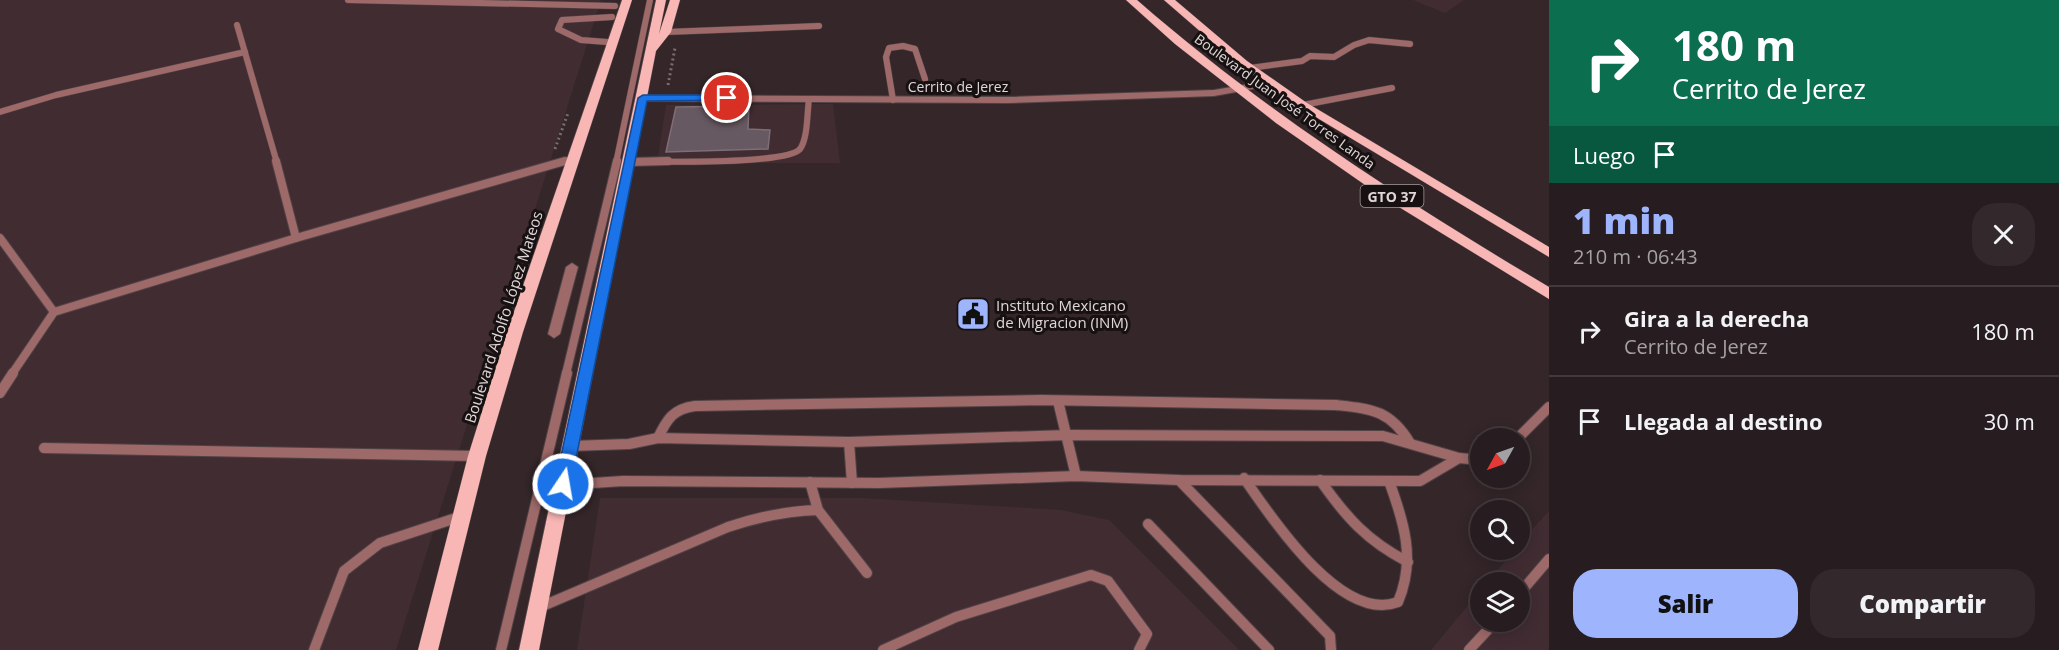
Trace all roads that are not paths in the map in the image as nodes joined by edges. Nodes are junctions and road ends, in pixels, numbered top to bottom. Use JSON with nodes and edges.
{"nodes":[{"id":1,"x":348,"y":0,"type":"edge"},
{"id":2,"x":650,"y":0,"type":"edge"},
{"id":3,"x":661,"y":0,"type":"edge"},
{"id":4,"x":675,"y":0,"type":"edge"},
{"id":5,"x":1131,"y":0,"type":"edge"},
{"id":6,"x":1169,"y":0,"type":"edge"},
{"id":7,"x":619,"y":2,"type":"edge"},
{"id":8,"x":612,"y":17,"type":"junction"},
{"id":9,"x":237,"y":25,"type":"dead end"},
{"id":10,"x":819,"y":26,"type":"dead end"},
{"id":11,"x":666,"y":32,"type":"junction"},
{"id":12,"x":1410,"y":44,"type":"dead end"},
{"id":13,"x":608,"y":50,"type":"junction"},
{"id":14,"x":245,"y":52,"type":"junction"},
{"id":15,"x":649,"y":53,"type":"junction"},
{"id":16,"x":1250,"y":68,"type":"junction"},
{"id":17,"x":925,"y":79,"type":"dead end"},
{"id":18,"x":1272,"y":83,"type":"junction"},
{"id":19,"x":1392,"y":88,"type":"dead end"},
{"id":20,"x":1239,"y":90,"type":"junction"},
{"id":21,"x":643,"y":98,"type":"junction"},
{"id":22,"x":809,"y":99,"type":"junction"},
{"id":23,"x":893,"y":100,"type":"junction"},
{"id":24,"x":1303,"y":105,"type":"junction"},
{"id":25,"x":0,"y":111,"type":"edge"},
{"id":26,"x":573,"y":159,"type":"junction"},
{"id":27,"x":629,"y":162,"type":"junction"},
{"id":28,"x":0,"y":238,"type":"edge"},
{"id":29,"x":296,"y":238,"type":"junction"},
{"id":30,"x":1549,"y":253,"type":"edge"},
{"id":31,"x":572,"y":267,"type":"dead end"},
{"id":32,"x":1549,"y":294,"type":"edge"},
{"id":33,"x":54,"y":312,"type":"junction"},
{"id":34,"x":554,"y":334,"type":"dead end"},
{"id":35,"x":0,"y":393,"type":"edge"},
{"id":36,"x":1058,"y":401,"type":"junction"},
{"id":37,"x":1549,"y":407,"type":"edge"},
{"id":38,"x":1528,"y":428,"type":"edge"},
{"id":39,"x":1068,"y":435,"type":"junction"},
{"id":40,"x":658,"y":438,"type":"junction"},
{"id":41,"x":849,"y":442,"type":"junction"},
{"id":42,"x":1410,"y":443,"type":"junction"},
{"id":43,"x":571,"y":446,"type":"junction"},
{"id":44,"x":44,"y":448,"type":"dead end"},
{"id":45,"x":477,"y":456,"type":"junction"},
{"id":46,"x":1459,"y":458,"type":"junction"},
{"id":47,"x":1470,"y":459,"type":"edge"},
{"id":48,"x":1076,"y":476,"type":"junction"},
{"id":49,"x":1244,"y":478,"type":"junction"},
{"id":50,"x":1179,"y":480,"type":"junction"},
{"id":51,"x":1320,"y":480,"type":"junction"},
{"id":52,"x":1389,"y":481,"type":"junction"},
{"id":53,"x":810,"y":483,"type":"junction"},
{"id":54,"x":852,"y":483,"type":"junction"},
{"id":55,"x":563,"y":484,"type":"junction"},
{"id":56,"x":818,"y":510,"type":"junction"},
{"id":57,"x":462,"y":516,"type":"junction"},
{"id":58,"x":1148,"y":524,"type":"dead end"},
{"id":59,"x":1549,"y":559,"type":"edge"},
{"id":60,"x":1408,"y":562,"type":"junction"},
{"id":61,"x":867,"y":573,"type":"dead end"},
{"id":62,"x":1530,"y":581,"type":"edge"},
{"id":63,"x":538,"y":608,"type":"junction"},
{"id":64,"x":1486,"y":632,"type":"edge"},
{"id":65,"x":314,"y":650,"type":"edge"},
{"id":66,"x":428,"y":650,"type":"edge"},
{"id":67,"x":501,"y":650,"type":"edge"},
{"id":68,"x":529,"y":650,"type":"edge"},
{"id":69,"x":883,"y":650,"type":"edge"},
{"id":70,"x":1139,"y":650,"type":"edge"},
{"id":71,"x":1269,"y":650,"type":"edge"},
{"id":72,"x":1331,"y":650,"type":"edge"},
{"id":73,"x":1469,"y":650,"type":"edge"}],
"edges":[{"from":1,"to":7,"type":"lane"},
{"from":2,"to":67,"type":"lane"},
{"from":3,"to":15,"type":"main road"},
{"from":4,"to":11,"type":"main road"},
{"from":5,"to":20,"type":"main road","name":"Boulevard Juan José Torres Landa","number":"GTO 37"},
{"from":6,"to":16,"type":"main road","name":"Boulevard Juan José Torres Landa","number":"GTO 37"},
{"from":7,"to":8,"type":"main road"},
{"from":7,"to":13,"type":"main road","name":"Boulevard Adolfo López Mateos"},
{"from":8,"to":13,"type":"main road"},
{"from":8,"to":13,"type":"lane"},
{"from":9,"to":14,"type":"lane"},
{"from":10,"to":11,"type":"lane"},
{"from":11,"to":15,"type":"main road"},
{"from":12,"to":16,"type":"lane"},
{"from":13,"to":26,"type":"main road","name":"Boulevard Adolfo López Mateos"},
{"from":14,"to":25,"type":"lane"},
{"from":14,"to":29,"type":"lane"},
{"from":15,"to":21,"type":"main road"},
{"from":16,"to":18,"type":"main road","name":"Boulevard Juan José Torres Landa","number":"GTO 37"},
{"from":17,"to":23,"type":"lane"},
{"from":18,"to":20,"type":"street","name":"Cerrito de Jerez"},
{"from":18,"to":24,"type":"main road","name":"Boulevard Juan José Torres Landa","number":"GTO 37"},
{"from":19,"to":24,"type":"lane"},
{"from":20,"to":23,"type":"street","name":"Cerrito de Jerez"},
{"from":20,"to":32,"type":"main road","name":"Boulevard Juan José Torres Landa","number":"GTO 37"},
{"from":21,"to":22,"type":"street","name":"Cerrito de Jerez"},
{"from":21,"to":27,"type":"main road"},
{"from":22,"to":23,"type":"street","name":"Cerrito de Jerez"},
{"from":22,"to":27,"type":"lane"},
{"from":24,"to":30,"type":"main road","name":"Boulevard Juan José Torres Landa","number":"GTO 37"},
{"from":26,"to":29,"type":"lane"},
{"from":26,"to":45,"type":"main road","name":"Boulevard Adolfo López Mateos"},
{"from":27,"to":43,"type":"main road"},
{"from":28,"to":33,"type":"lane"},
{"from":29,"to":33,"type":"lane"},
{"from":31,"to":34,"type":"street"},
{"from":33,"to":35,"type":"lane"},
{"from":36,"to":39,"type":"lane"},
{"from":36,"to":40,"type":"lane"},
{"from":36,"to":42,"type":"lane"},
{"from":37,"to":38,"type":"lane"},
{"from":39,"to":41,"type":"lane"},
{"from":39,"to":42,"type":"lane"},
{"from":39,"to":48,"type":"lane"},
{"from":40,"to":41,"type":"lane"},
{"from":40,"to":43,"type":"lane"},
{"from":41,"to":54,"type":"lane"},
{"from":42,"to":46,"type":"lane"},
{"from":43,"to":55,"type":"main road"},
{"from":44,"to":45,"type":"lane"},
{"from":45,"to":57,"type":"main road","name":"Boulevard Adolfo López Mateos"},
{"from":46,"to":47,"type":"lane"},
{"from":46,"to":52,"type":"lane"},
{"from":48,"to":50,"type":"lane"},
{"from":48,"to":54,"type":"lane"},
{"from":49,"to":50,"type":"lane"},
{"from":49,"to":51,"type":"lane"},
{"from":49,"to":60,"type":"lane"},
{"from":50,"to":72,"type":"lane"},
{"from":51,"to":52,"type":"lane"},
{"from":51,"to":60,"type":"lane"},
{"from":52,"to":60,"type":"lane"},
{"from":53,"to":54,"type":"lane"},
{"from":53,"to":55,"type":"lane"},
{"from":53,"to":56,"type":"lane"},
{"from":55,"to":63,"type":"main road"},
{"from":56,"to":61,"type":"lane"},
{"from":56,"to":63,"type":"lane"},
{"from":57,"to":65,"type":"lane"},
{"from":57,"to":66,"type":"main road","name":"Boulevard Adolfo López Mateos"},
{"from":58,"to":71,"type":"lane"},
{"from":59,"to":62,"type":"lane"},
{"from":63,"to":68,"type":"main road"},
{"from":64,"to":73,"type":"lane"},
{"from":69,"to":70,"type":"lane"}]}
